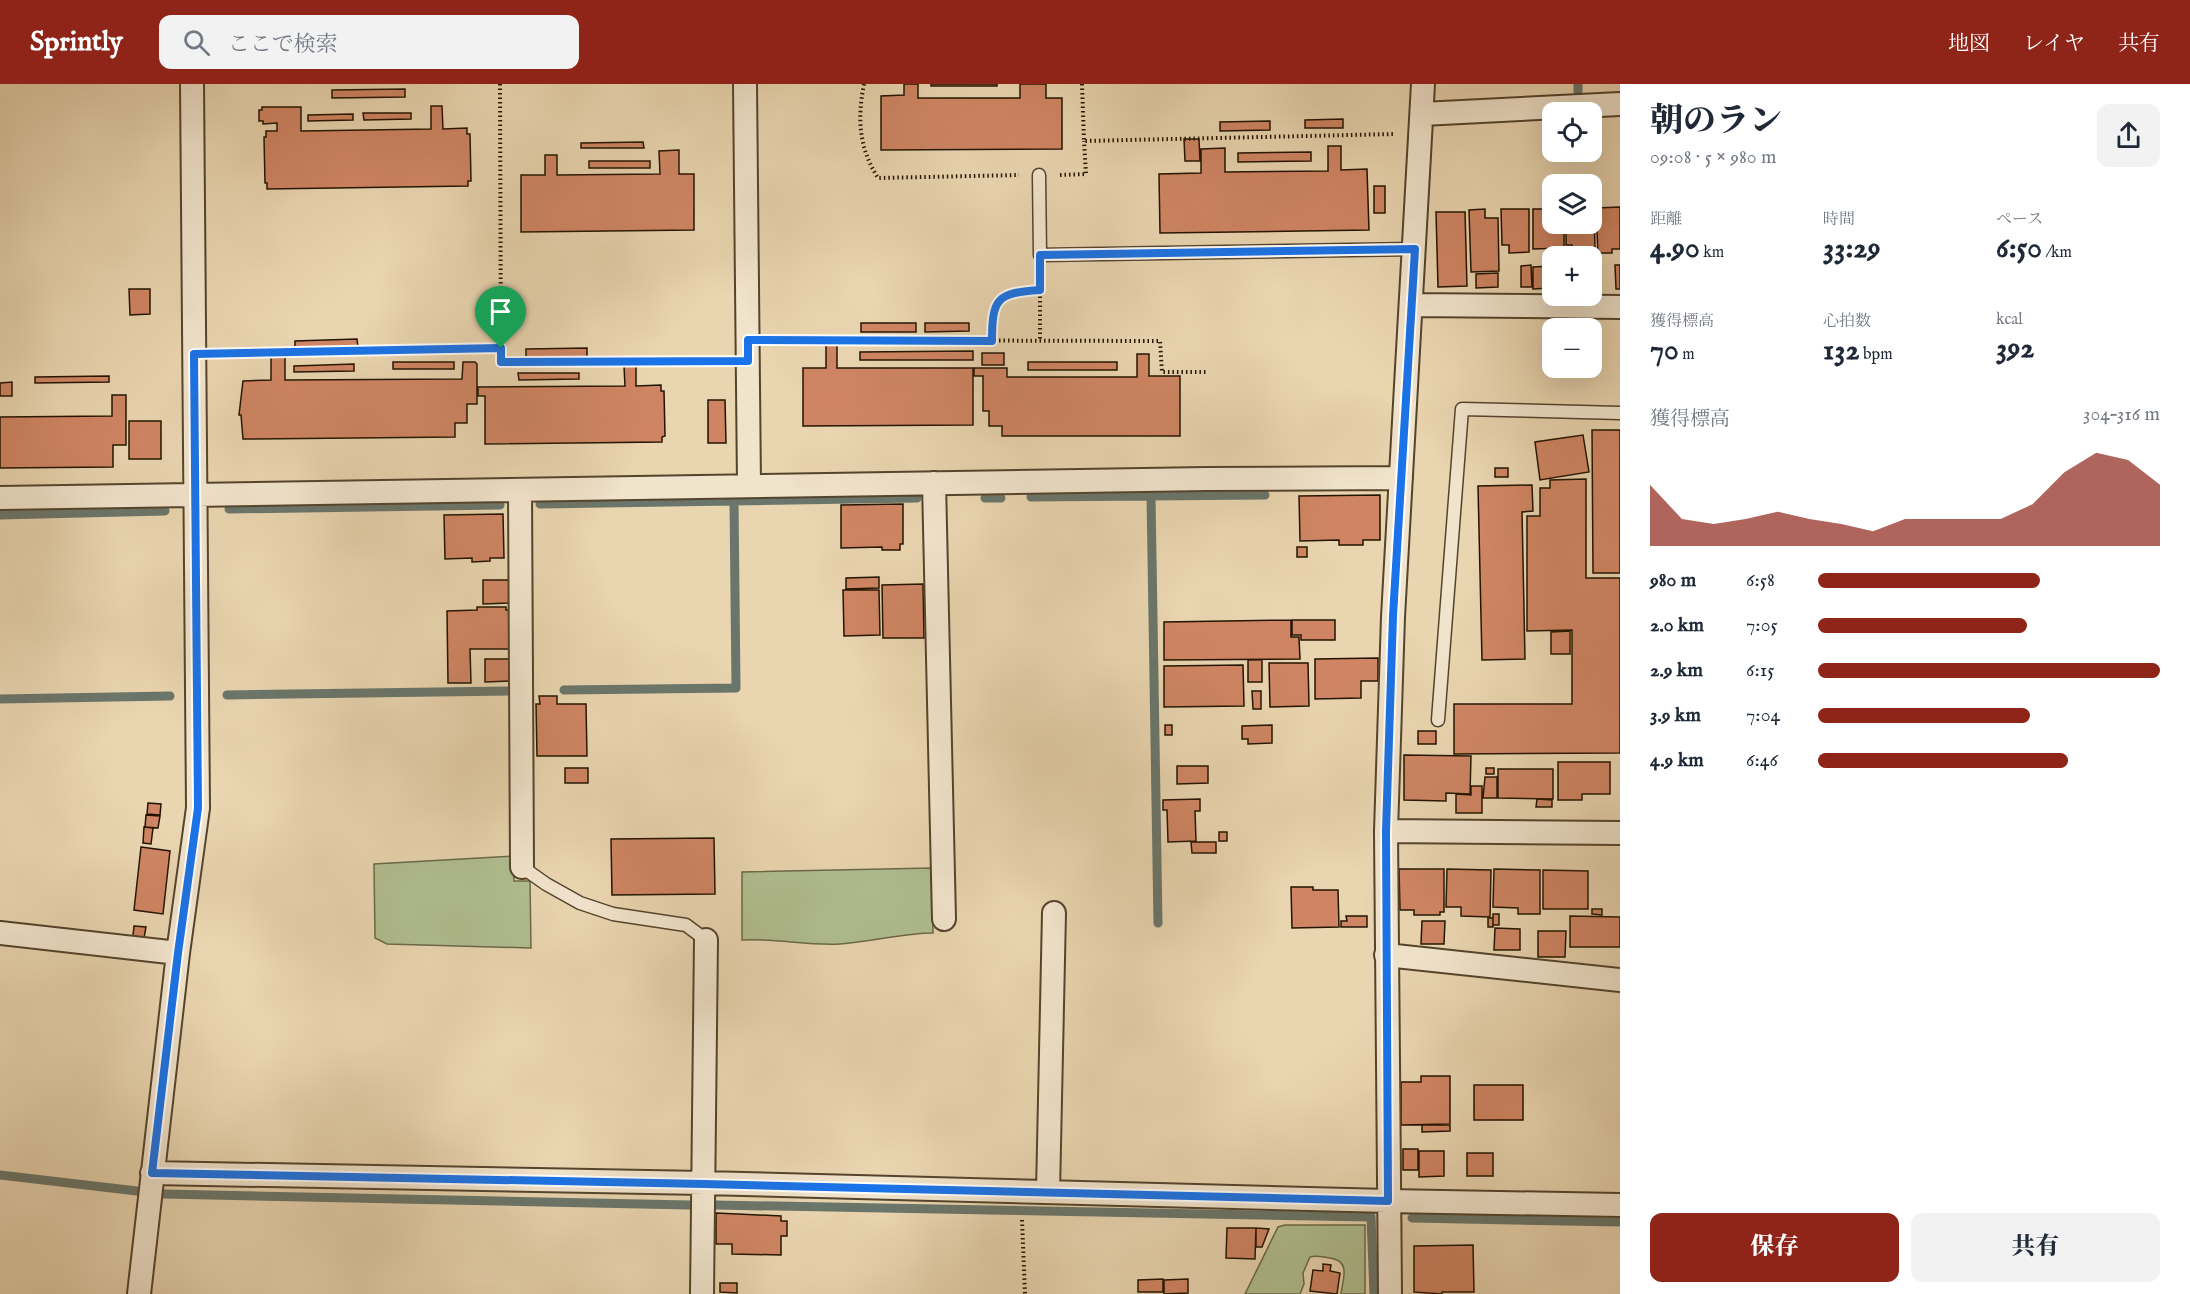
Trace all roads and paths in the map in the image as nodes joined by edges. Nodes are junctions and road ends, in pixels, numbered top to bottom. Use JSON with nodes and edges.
{"nodes":[{"id":1,"x":192,"y":84,"type":"edge"},
{"id":2,"x":501,"y":84,"type":"edge"},
{"id":3,"x":744,"y":84,"type":"edge"},
{"id":4,"x":864,"y":84,"type":"edge"},
{"id":5,"x":1082,"y":84,"type":"edge"},
{"id":6,"x":1424,"y":84,"type":"edge"},
{"id":7,"x":1620,"y":104,"type":"edge"},
{"id":8,"x":1421,"y":124,"type":"junction"},
{"id":9,"x":1084,"y":141,"type":"junction"},
{"id":10,"x":1039,"y":175,"type":"junction"},
{"id":11,"x":1415,"y":249,"type":"junction"},
{"id":12,"x":1040,"y":255,"type":"junction"},
{"id":13,"x":1040,"y":290,"type":"junction"},
{"id":14,"x":1412,"y":305,"type":"junction"},
{"id":15,"x":1620,"y":307,"type":"edge"},
{"id":16,"x":992,"y":341,"type":"junction"},
{"id":17,"x":1040,"y":341,"type":"junction"},
{"id":18,"x":501,"y":348,"type":"junction"},
{"id":19,"x":748,"y":351,"type":"junction"},
{"id":20,"x":194,"y":354,"type":"junction"},
{"id":21,"x":1206,"y":372,"type":"dead end"},
{"id":22,"x":1620,"y":413,"type":"edge"},
{"id":23,"x":1401,"y":478,"type":"junction"},
{"id":24,"x":934,"y":483,"type":"junction"},
{"id":25,"x":749,"y":486,"type":"junction"},
{"id":26,"x":520,"y":490,"type":"junction"},
{"id":27,"x":195,"y":494,"type":"junction"},
{"id":28,"x":0,"y":498,"type":"edge"},
{"id":29,"x":1438,"y":720,"type":"dead end"},
{"id":30,"x":1386,"y":831,"type":"junction"},
{"id":31,"x":1620,"y":833,"type":"edge"},
{"id":32,"x":522,"y":867,"type":"joint"},
{"id":33,"x":1054,"y":913,"type":"dead end"},
{"id":34,"x":944,"y":919,"type":"dead end"},
{"id":35,"x":0,"y":933,"type":"edge"},
{"id":36,"x":706,"y":940,"type":"joint"},
{"id":37,"x":178,"y":953,"type":"junction"},
{"id":38,"x":1386,"y":955,"type":"junction"},
{"id":39,"x":1620,"y":980,"type":"edge"},
{"id":40,"x":152,"y":1173,"type":"junction"},
{"id":41,"x":704,"y":1184,"type":"junction"},
{"id":42,"x":1048,"y":1192,"type":"junction"},
{"id":43,"x":1388,"y":1201,"type":"junction"},
{"id":44,"x":1620,"y":1205,"type":"edge"},
{"id":45,"x":1022,"y":1220,"type":"dead end"},
{"id":46,"x":138,"y":1294,"type":"edge"},
{"id":47,"x":702,"y":1294,"type":"edge"},
{"id":48,"x":1025,"y":1294,"type":"edge"},
{"id":49,"x":1390,"y":1294,"type":"edge"}],
"edges":[{"from":1,"to":20,"type":"street"},
{"from":2,"to":18,"type":"path"},
{"from":3,"to":19,"type":"street"},
{"from":4,"to":10,"type":"path"},
{"from":5,"to":9,"type":"path"},
{"from":6,"to":8,"type":"street"},
{"from":7,"to":8,"type":"street"},
{"from":8,"to":9,"type":"path"},
{"from":8,"to":11,"type":"street"},
{"from":9,"to":10,"type":"path"},
{"from":10,"to":12,"type":"lane"},
{"from":11,"to":12,"type":"lane"},
{"from":11,"to":14,"type":"street"},
{"from":12,"to":13,"type":"path"},
{"from":13,"to":16,"type":"path"},
{"from":13,"to":17,"type":"path"},
{"from":14,"to":15,"type":"street"},
{"from":14,"to":23,"type":"street"},
{"from":16,"to":17,"type":"path"},
{"from":16,"to":19,"type":"path"},
{"from":17,"to":21,"type":"path"},
{"from":18,"to":19,"type":"path"},
{"from":18,"to":20,"type":"path"},
{"from":19,"to":25,"type":"street"},
{"from":20,"to":27,"type":"street"},
{"from":22,"to":29,"type":"lane"},
{"from":23,"to":24,"type":"street"},
{"from":23,"to":30,"type":"street"},
{"from":24,"to":25,"type":"street"},
{"from":24,"to":34,"type":"street"},
{"from":25,"to":26,"type":"street"},
{"from":26,"to":27,"type":"street"},
{"from":26,"to":32,"type":"street"},
{"from":27,"to":28,"type":"street"},
{"from":27,"to":37,"type":"street"},
{"from":30,"to":31,"type":"street"},
{"from":30,"to":38,"type":"street"},
{"from":32,"to":36,"type":"lane"},
{"from":33,"to":42,"type":"street"},
{"from":35,"to":37,"type":"street"},
{"from":36,"to":41,"type":"street"},
{"from":37,"to":40,"type":"street"},
{"from":38,"to":39,"type":"street"},
{"from":38,"to":43,"type":"street"},
{"from":40,"to":41,"type":"street"},
{"from":40,"to":46,"type":"street"},
{"from":41,"to":42,"type":"street"},
{"from":41,"to":47,"type":"street"},
{"from":42,"to":43,"type":"street"},
{"from":43,"to":44,"type":"street"},
{"from":43,"to":49,"type":"street"},
{"from":45,"to":48,"type":"path"}]}
